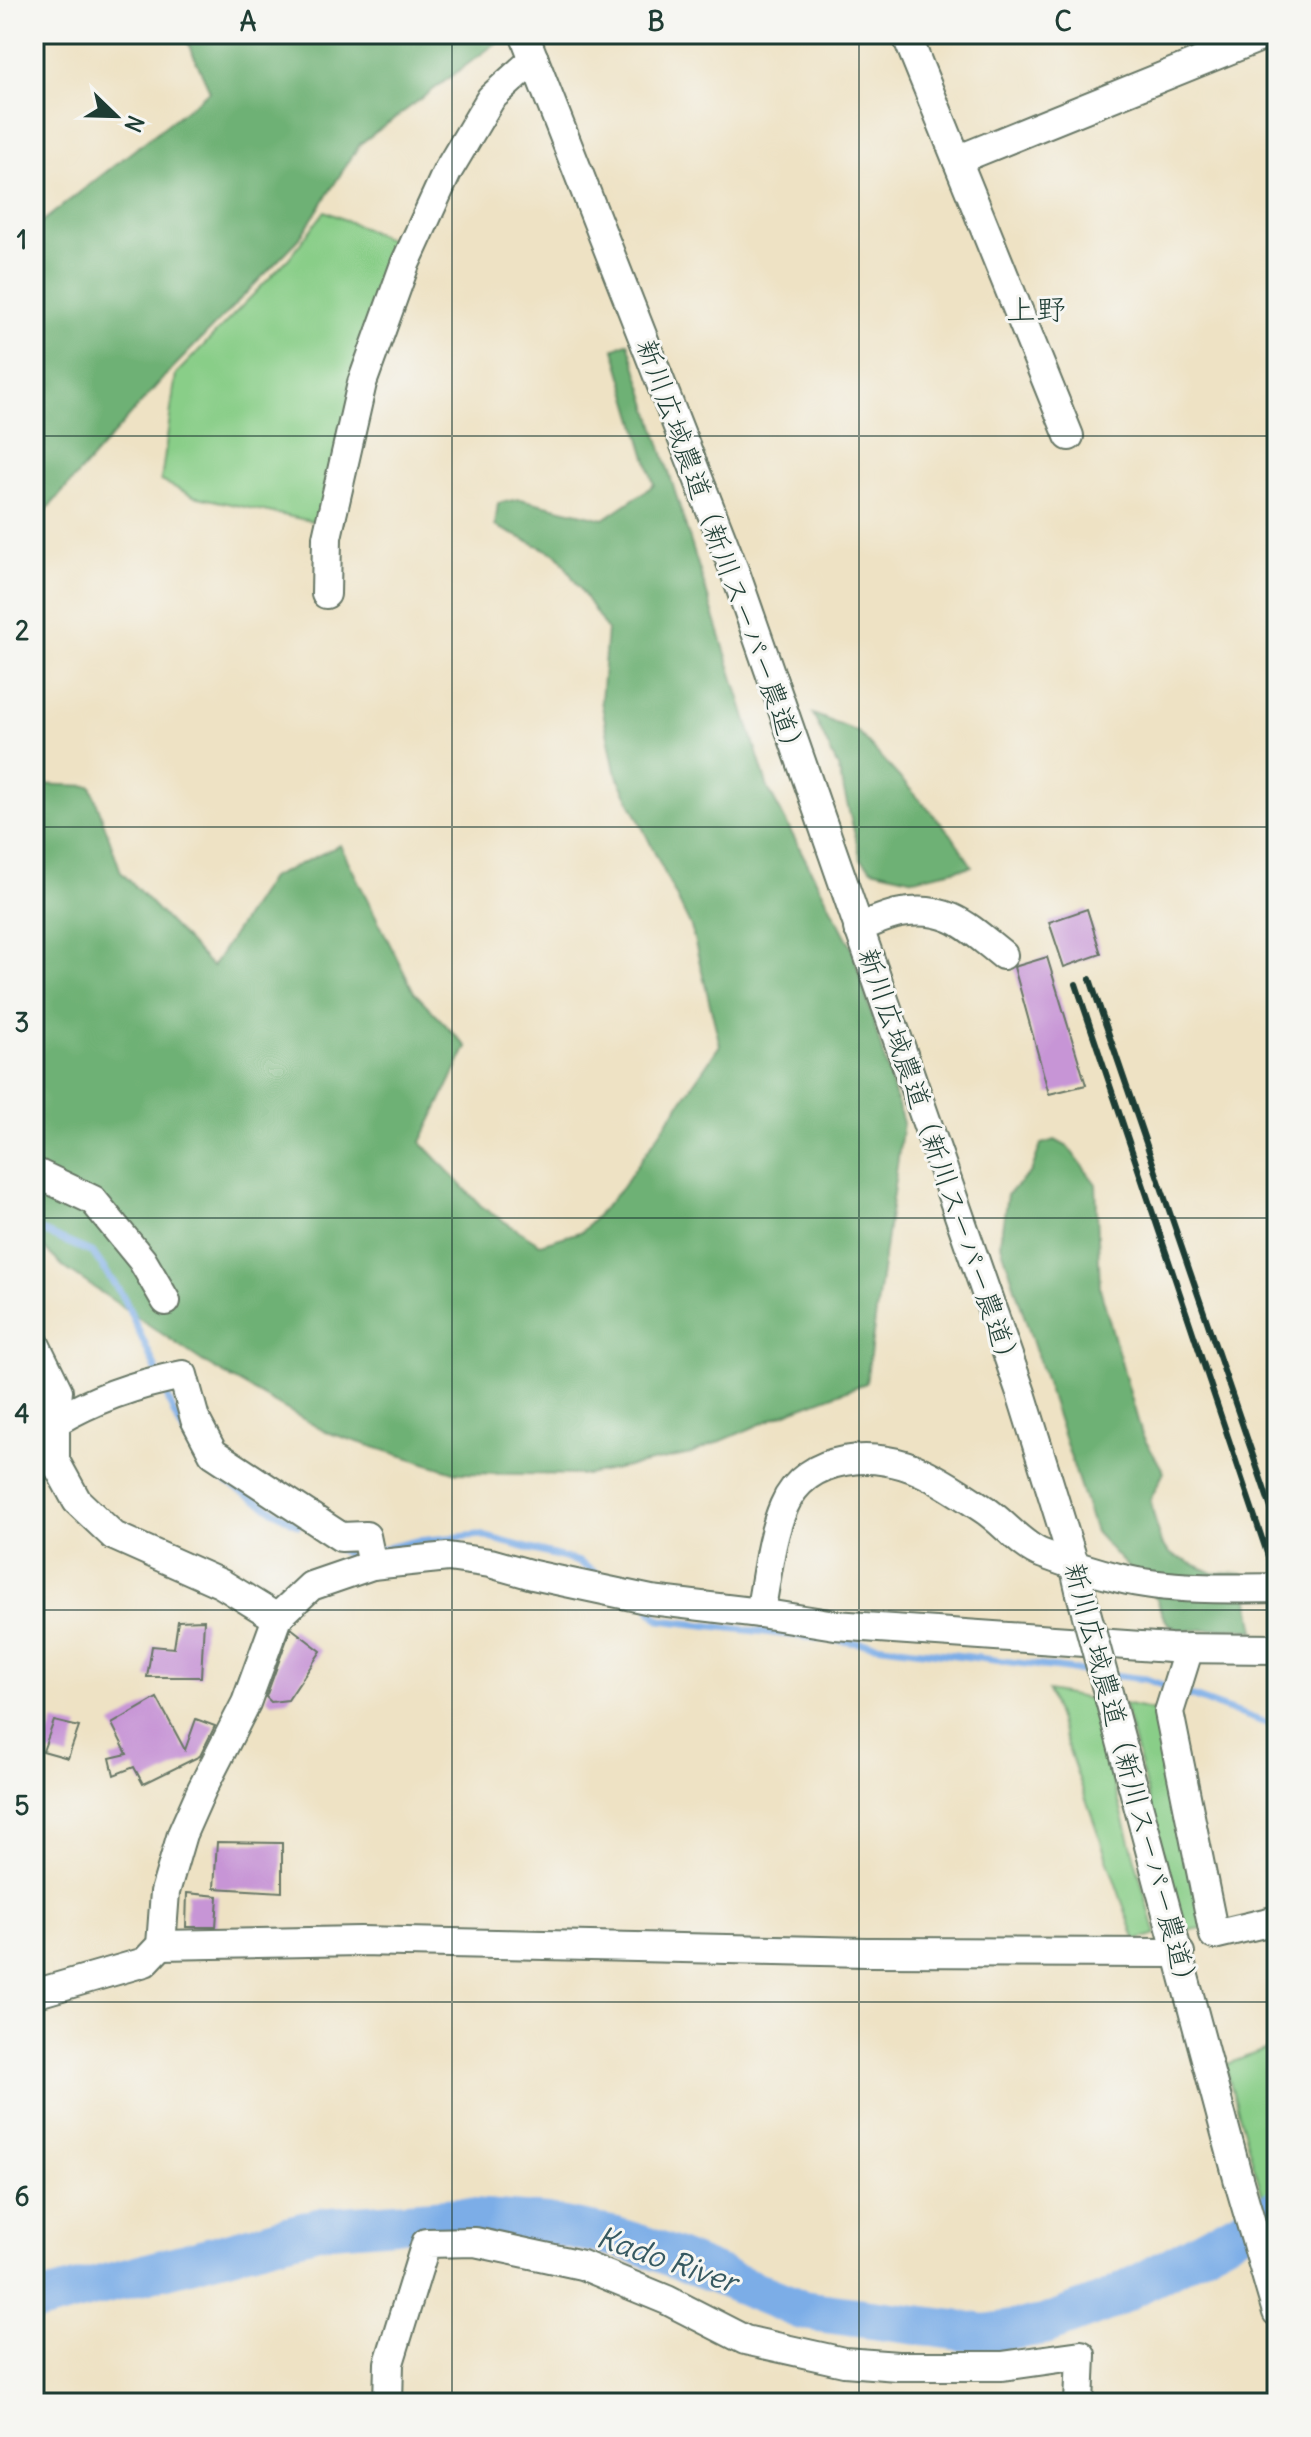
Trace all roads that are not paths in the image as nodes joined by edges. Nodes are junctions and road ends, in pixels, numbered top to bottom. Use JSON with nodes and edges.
{"nodes":[{"id":1,"x":906,"y":34,"type":"edge"},
{"id":2,"x":1268,"y":34,"type":"edge"},
{"id":3,"x":529,"y":47,"type":"edge"},
{"id":4,"x":957,"y":160,"type":"junction"},
{"id":5,"x":1069,"y":436,"type":"dead end"},
{"id":6,"x":326,"y":594,"type":"dead end"},
{"id":7,"x":858,"y":928,"type":"junction"},
{"id":8,"x":1003,"y":955,"type":"dead end"},
{"id":9,"x":34,"y":1172,"type":"edge"},
{"id":10,"x":166,"y":1301,"type":"dead end"},
{"id":11,"x":34,"y":1342,"type":"edge"},
{"id":12,"x":55,"y":1422,"type":"junction"},
{"id":13,"x":370,"y":1555,"type":"junction"},
{"id":14,"x":1077,"y":1577,"type":"junction"},
{"id":15,"x":1277,"y":1588,"type":"edge"},
{"id":16,"x":760,"y":1613,"type":"junction"},
{"id":17,"x":277,"y":1618,"type":"junction"},
{"id":18,"x":1189,"y":1648,"type":"junction"},
{"id":19,"x":1277,"y":1649,"type":"edge"},
{"id":20,"x":1277,"y":1920,"type":"edge"},
{"id":21,"x":161,"y":1945,"type":"junction"},
{"id":22,"x":1180,"y":1953,"type":"junction"},
{"id":23,"x":34,"y":1994,"type":"edge"},
{"id":24,"x":1269,"y":2270,"type":"edge"},
{"id":25,"x":1277,"y":2312,"type":"edge"},
{"id":26,"x":388,"y":2403,"type":"edge"},
{"id":27,"x":1079,"y":2403,"type":"edge"}],
"edges":[{"from":1,"to":4,"type":"street"},
{"from":2,"to":4,"type":"street"},
{"from":3,"to":6,"type":"street"},
{"from":3,"to":7,"type":"street","name":"新川広域農道（新川スーパー農道）"},
{"from":4,"to":5,"type":"street"},
{"from":7,"to":8,"type":"street"},
{"from":7,"to":14,"type":"street","name":"新川広域農道（新川スーパー農道）"},
{"from":9,"to":10,"type":"street"},
{"from":11,"to":12,"type":"street"},
{"from":12,"to":13,"type":"street"},
{"from":12,"to":17,"type":"street"},
{"from":13,"to":16,"type":"street"},
{"from":13,"to":17,"type":"street"},
{"from":14,"to":15,"type":"street"},
{"from":14,"to":16,"type":"street"},
{"from":14,"to":22,"type":"street","name":"新川広域農道（新川スーパー農道）","bridge":true},
{"from":16,"to":18,"type":"street"},
{"from":17,"to":21,"type":"street"},
{"from":18,"to":19,"type":"street"},
{"from":18,"to":20,"type":"street"},
{"from":21,"to":22,"type":"street"},
{"from":21,"to":23,"type":"street"},
{"from":22,"to":24,"type":"street","name":"新川広域農道（新川スーパー農道）"},
{"from":24,"to":25,"type":"street","name":"新川広域農道（新川スーパー農道）"},
{"from":26,"to":27,"type":"street"}]}
